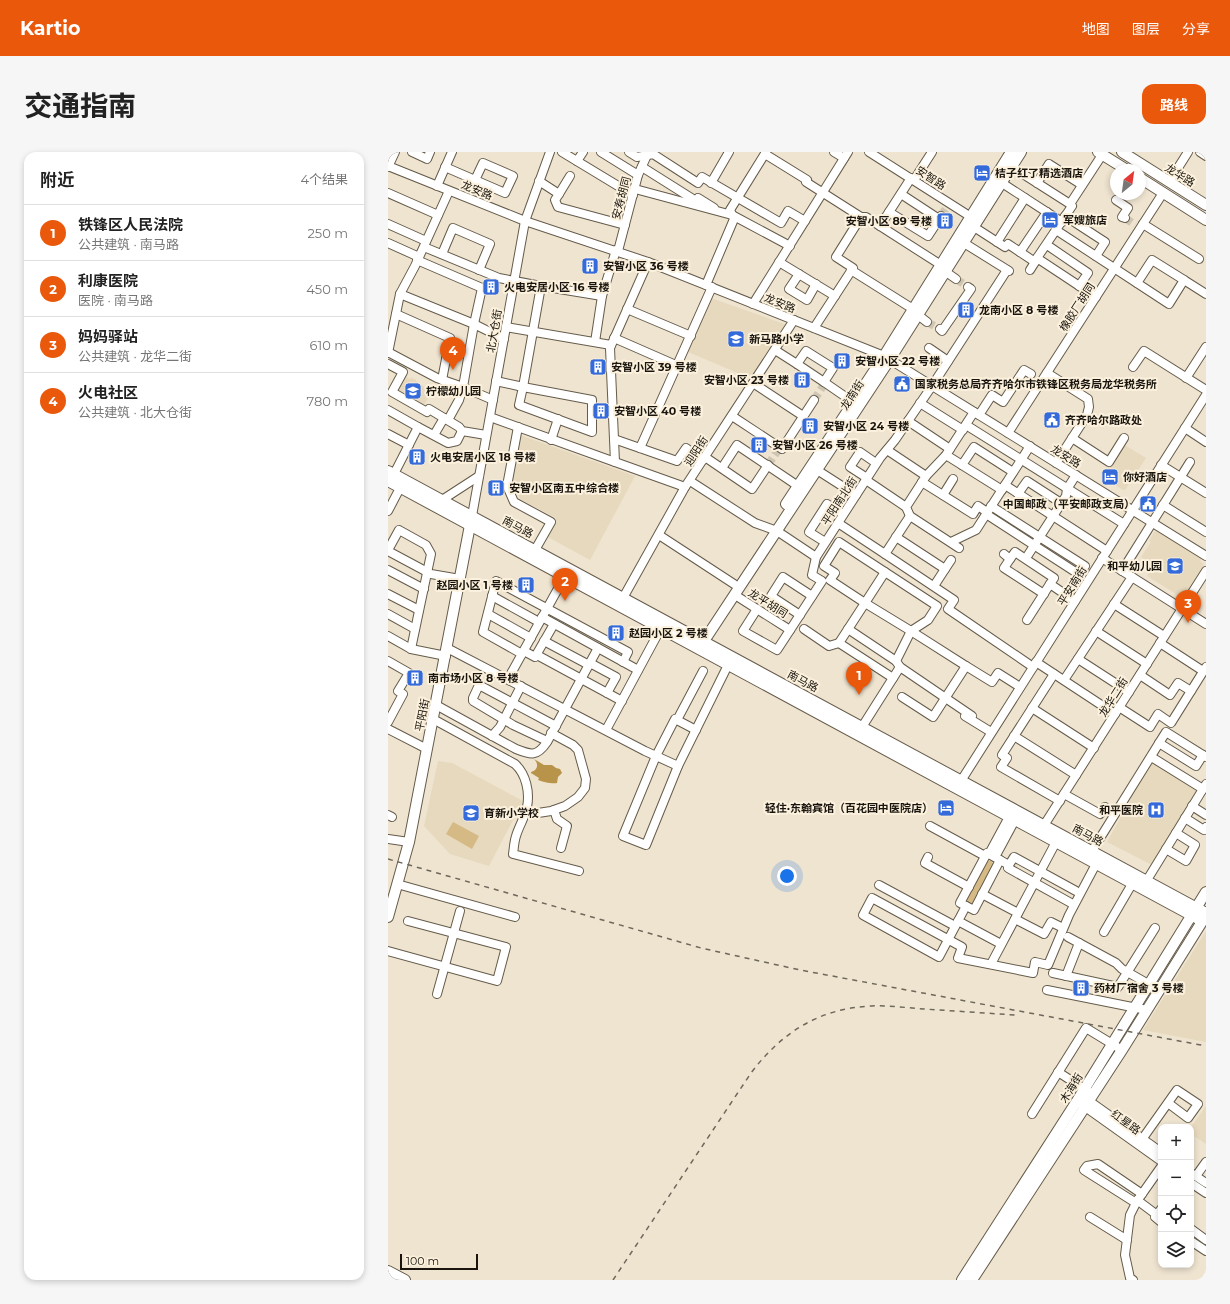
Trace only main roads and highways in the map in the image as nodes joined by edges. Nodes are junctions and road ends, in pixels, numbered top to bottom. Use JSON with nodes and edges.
{"nodes":[{"id":1,"x":1012,"y":152,"type":"edge"},
{"id":2,"x":1021,"y":152,"type":"edge"},
{"id":3,"x":1122,"y":152,"type":"edge"},
{"id":4,"x":1100,"y":153,"type":"edge"},
{"id":5,"x":1117,"y":164,"type":"edge"},
{"id":6,"x":1146,"y":182,"type":"edge"},
{"id":7,"x":1206,"y":205,"type":"edge"},
{"id":8,"x":1206,"y":220,"type":"edge"},
{"id":9,"x":973,"y":222,"type":"junction"},
{"id":10,"x":943,"y":269,"type":"junction"},
{"id":11,"x":887,"y":358,"type":"junction"},
{"id":12,"x":390,"y":475,"type":"edge"},
{"id":13,"x":471,"y":521,"type":"junction"},
{"id":14,"x":774,"y":530,"type":"junction"},
{"id":15,"x":699,"y":644,"type":"junction"},
{"id":16,"x":958,"y":784,"type":"junction"},
{"id":17,"x":1041,"y":831,"type":"junction"},
{"id":18,"x":1206,"y":892,"type":"edge"},
{"id":19,"x":1194,"y":911,"type":"junction"},
{"id":20,"x":388,"y":917,"type":"edge"},
{"id":21,"x":1205,"y":917,"type":"edge"},
{"id":22,"x":1085,"y":1098,"type":"junction"},
{"id":23,"x":388,"y":1270,"type":"edge"},
{"id":24,"x":405,"y":1280,"type":"edge"},
{"id":25,"x":962,"y":1280,"type":"edge"},
{"id":26,"x":972,"y":1280,"type":"edge"}],
"edges":[{"from":1,"to":9,"type":"main road","name":"龙南街"},
{"from":2,"to":9,"type":"main road","name":"龙南街"},
{"from":3,"to":7,"type":"main road","name":"龙华路"},
{"from":4,"to":5,"type":"main road"},
{"from":6,"to":8,"type":"main road"},
{"from":9,"to":10,"type":"main road","name":"龙南街"},
{"from":9,"to":10,"type":"main road","name":"龙南街"},
{"from":10,"to":11,"type":"main road","name":"龙南街"},
{"from":11,"to":14,"type":"main road","name":"龙南街"},
{"from":11,"to":14,"type":"main road","name":"龙南街"},
{"from":12,"to":13,"type":"main road","name":"南马路"},
{"from":12,"to":13,"type":"main road","name":"南马路"},
{"from":13,"to":15,"type":"main road","name":"南马路"},
{"from":13,"to":15,"type":"main road","name":"南马路"},
{"from":13,"to":20,"type":"main road","name":"平阳街"},
{"from":14,"to":15,"type":"main road","name":"龙南街"},
{"from":14,"to":15,"type":"main road","name":"龙南街"},
{"from":15,"to":16,"type":"main road","name":"南马路"},
{"from":15,"to":16,"type":"main road","name":"南马路"},
{"from":16,"to":17,"type":"main road","name":"南马路"},
{"from":16,"to":17,"type":"main road","name":"南马路"},
{"from":17,"to":19,"type":"main road","name":"南马路"},
{"from":17,"to":19,"type":"main road","name":"南马路"},
{"from":18,"to":19,"type":"main road","name":"木海街"},
{"from":19,"to":21,"type":"main road","name":"南马路"},
{"from":19,"to":22,"type":"main road","name":"木海街"},
{"from":21,"to":22,"type":"main road","name":"木海街"},
{"from":22,"to":25,"type":"main road","name":"木海街"},
{"from":22,"to":26,"type":"main road","name":"木海街"},
{"from":23,"to":24,"type":"main road"}]}
